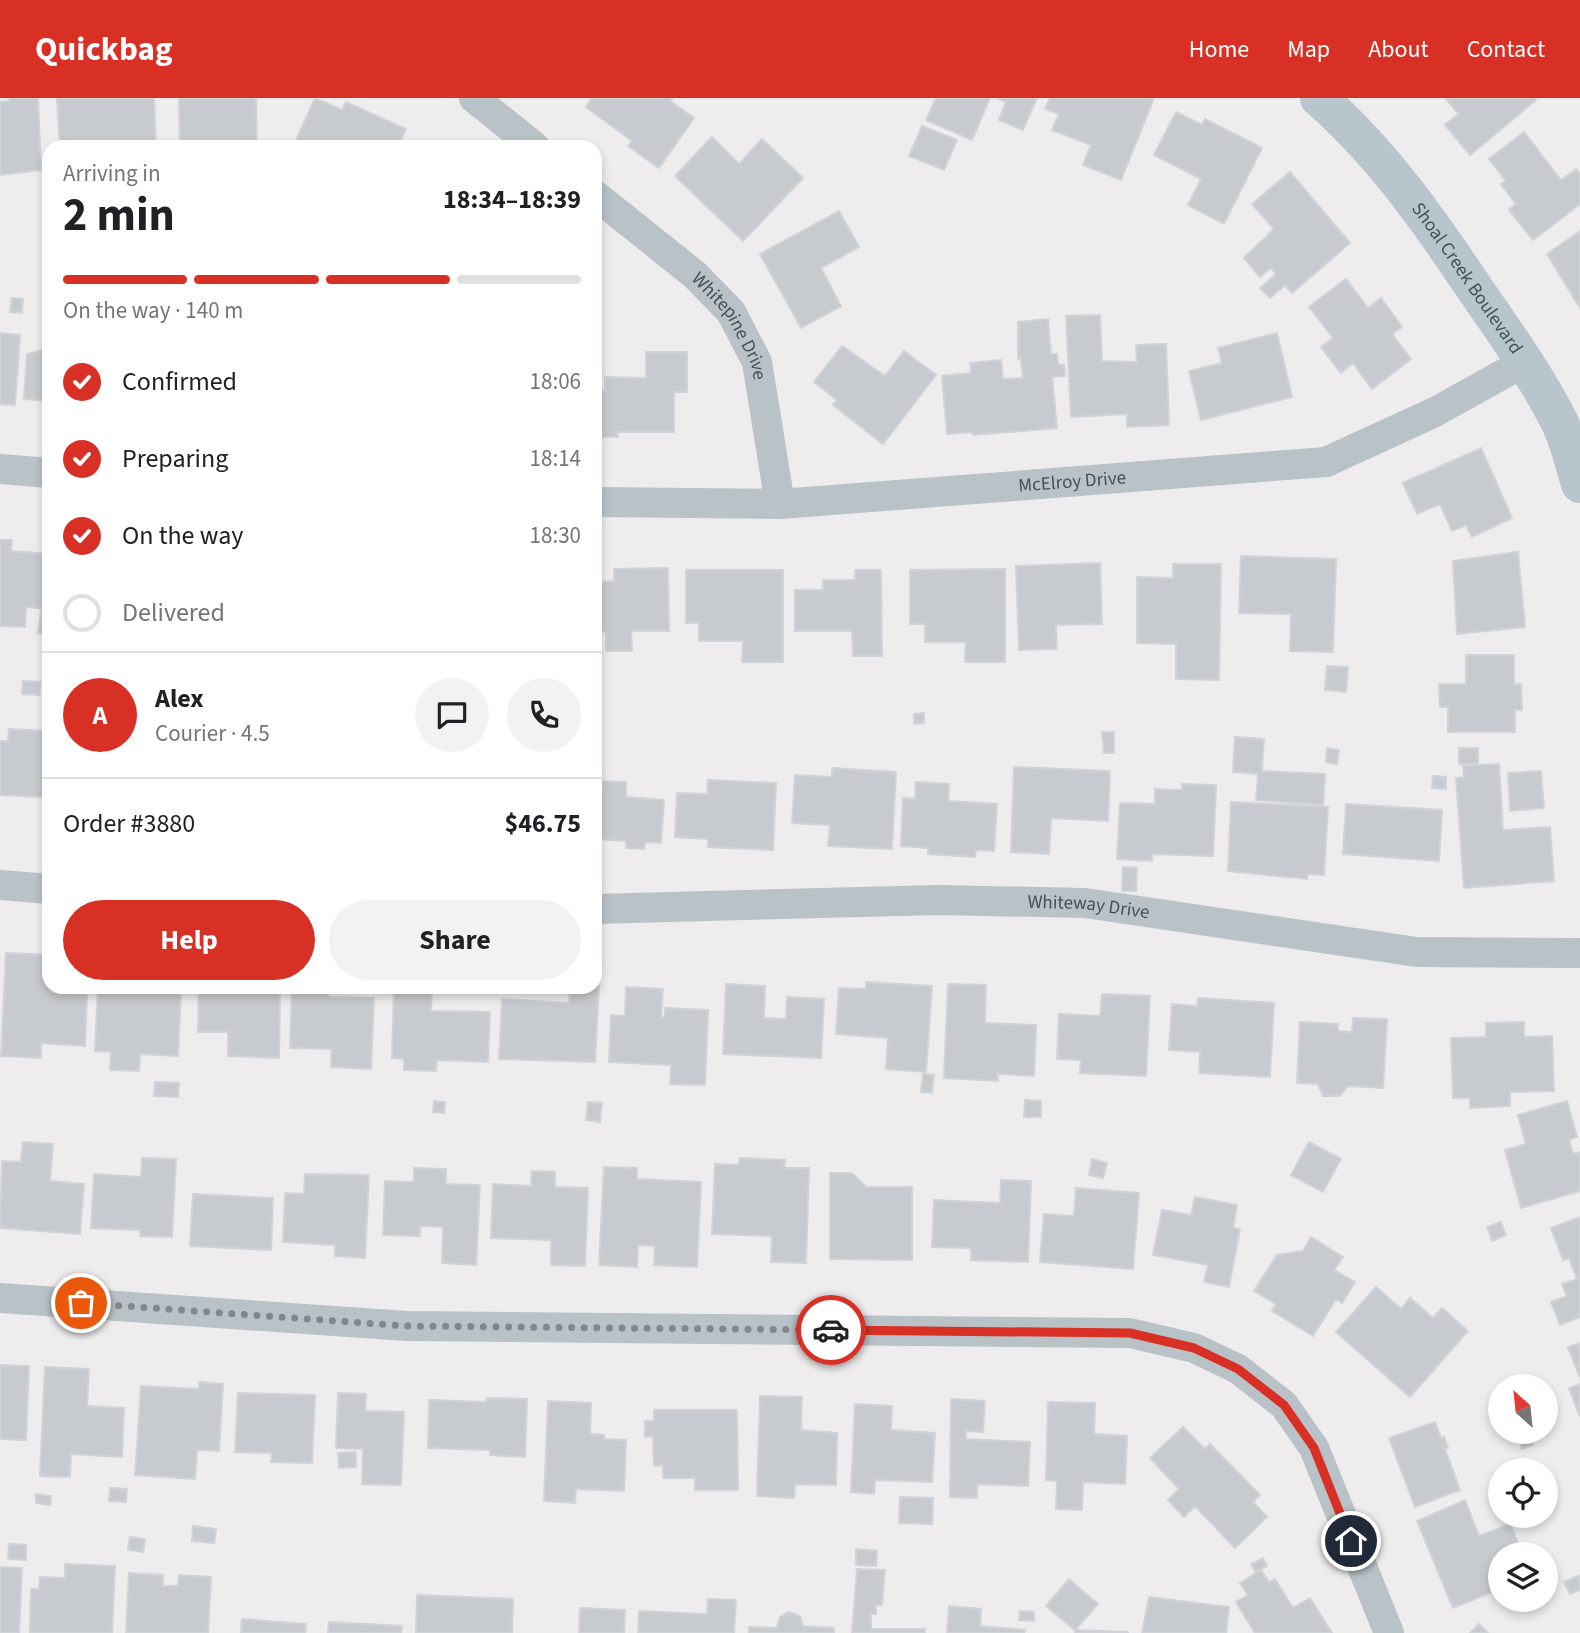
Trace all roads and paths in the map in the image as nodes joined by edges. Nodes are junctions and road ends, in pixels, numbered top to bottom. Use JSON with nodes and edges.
{"nodes":[{"id":1,"x":474,"y":98,"type":"edge"},
{"id":2,"x":1319,"y":98,"type":"edge"},
{"id":3,"x":526,"y":140,"type":"edge"},
{"id":4,"x":602,"y":201,"type":"edge"},
{"id":5,"x":1525,"y":362,"type":"junction"},
{"id":6,"x":0,"y":469,"type":"edge"},
{"id":7,"x":42,"y":472,"type":"edge"},
{"id":8,"x":1580,"y":484,"type":"edge"},
{"id":9,"x":602,"y":502,"type":"edge"},
{"id":10,"x":780,"y":504,"type":"junction"},
{"id":11,"x":0,"y":885,"type":"edge"},
{"id":12,"x":42,"y":888,"type":"edge"},
{"id":13,"x":602,"y":909,"type":"edge"},
{"id":14,"x":1580,"y":953,"type":"edge"},
{"id":15,"x":0,"y":1298,"type":"edge"},
{"id":16,"x":1389,"y":1633,"type":"edge"}],
"edges":[{"from":1,"to":3,"type":"street"},
{"from":2,"to":5,"type":"street","name":"Shoal Creek Boulevard"},
{"from":4,"to":10,"type":"street","name":"Whitepine Drive"},
{"from":5,"to":8,"type":"street","name":"Shoal Creek Boulevard"},
{"from":5,"to":10,"type":"street","name":"McElroy Drive"},
{"from":6,"to":7,"type":"street"},
{"from":9,"to":10,"type":"street","name":"McElroy Drive"},
{"from":11,"to":12,"type":"street"},
{"from":13,"to":14,"type":"street","name":"Whiteway Drive"},
{"from":15,"to":16,"type":"street"}]}
